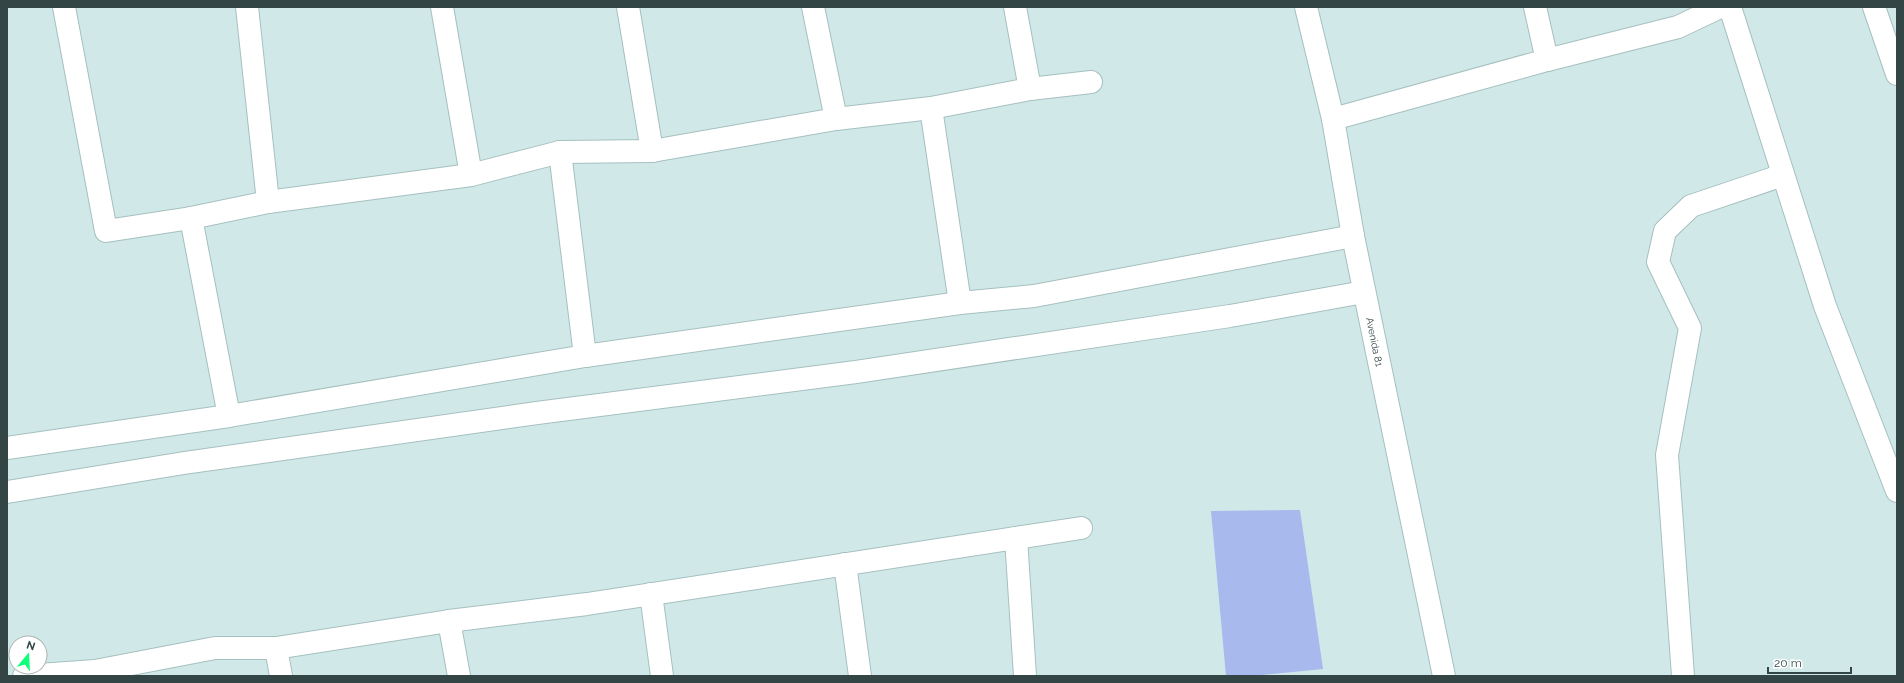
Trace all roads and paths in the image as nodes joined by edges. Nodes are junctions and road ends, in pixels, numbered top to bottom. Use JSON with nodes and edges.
{"nodes":[{"id":1,"x":64,"y":7,"type":"edge"},
{"id":2,"x":247,"y":7,"type":"edge"},
{"id":3,"x":442,"y":7,"type":"edge"},
{"id":4,"x":628,"y":7,"type":"edge"},
{"id":5,"x":813,"y":7,"type":"edge"},
{"id":6,"x":1015,"y":7,"type":"edge"},
{"id":7,"x":1306,"y":7,"type":"edge"},
{"id":8,"x":1535,"y":7,"type":"edge"},
{"id":9,"x":1720,"y":7,"type":"edge"},
{"id":10,"x":1730,"y":7,"type":"edge"},
{"id":11,"x":1874,"y":7,"type":"edge"},
{"id":12,"x":1547,"y":60,"type":"junction"},
{"id":13,"x":1897,"y":74,"type":"edge"},
{"id":14,"x":1091,"y":82,"type":"dead end"},
{"id":15,"x":1030,"y":89,"type":"junction"},
{"id":16,"x":932,"y":108,"type":"junction"},
{"id":17,"x":836,"y":119,"type":"junction"},
{"id":18,"x":1333,"y":120,"type":"junction"},
{"id":19,"x":652,"y":151,"type":"junction"},
{"id":20,"x":560,"y":152,"type":"junction"},
{"id":21,"x":471,"y":175,"type":"junction"},
{"id":22,"x":1783,"y":175,"type":"junction"},
{"id":23,"x":268,"y":202,"type":"junction"},
{"id":24,"x":191,"y":218,"type":"junction"},
{"id":25,"x":1353,"y":236,"type":"junction"},
{"id":26,"x":1364,"y":292,"type":"junction"},
{"id":27,"x":960,"y":303,"type":"junction"},
{"id":28,"x":585,"y":356,"type":"junction"},
{"id":29,"x":229,"y":416,"type":"junction"},
{"id":30,"x":7,"y":448,"type":"edge"},
{"id":31,"x":1897,"y":491,"type":"edge"},
{"id":32,"x":7,"y":492,"type":"edge"},
{"id":33,"x":1081,"y":528,"type":"dead end"},
{"id":34,"x":1016,"y":538,"type":"junction"},
{"id":35,"x":845,"y":564,"type":"junction"},
{"id":36,"x":651,"y":594,"type":"junction"},
{"id":37,"x":448,"y":621,"type":"junction"},
{"id":38,"x":276,"y":648,"type":"junction"},
{"id":39,"x":96,"y":674,"type":"edge"},
{"id":40,"x":24,"y":676,"type":"edge"},
{"id":41,"x":281,"y":676,"type":"edge"},
{"id":42,"x":459,"y":676,"type":"edge"},
{"id":43,"x":662,"y":676,"type":"edge"},
{"id":44,"x":860,"y":676,"type":"edge"},
{"id":45,"x":1025,"y":676,"type":"edge"},
{"id":46,"x":1444,"y":676,"type":"edge"},
{"id":47,"x":1683,"y":676,"type":"edge"}],
"edges":[{"from":1,"to":24,"type":"street"},
{"from":2,"to":23,"type":"street"},
{"from":3,"to":21,"type":"street"},
{"from":4,"to":19,"type":"street"},
{"from":5,"to":17,"type":"street"},
{"from":6,"to":15,"type":"street"},
{"from":7,"to":18,"type":"street","name":"Avenida 81"},
{"from":8,"to":12,"type":"street"},
{"from":9,"to":12,"type":"street"},
{"from":10,"to":22,"type":"street"},
{"from":11,"to":13,"type":"street"},
{"from":12,"to":18,"type":"street"},
{"from":14,"to":15,"type":"street"},
{"from":15,"to":16,"type":"street"},
{"from":16,"to":17,"type":"street"},
{"from":16,"to":27,"type":"street"},
{"from":17,"to":19,"type":"street"},
{"from":18,"to":25,"type":"street","name":"Avenida 81"},
{"from":19,"to":20,"type":"street"},
{"from":20,"to":21,"type":"street"},
{"from":20,"to":28,"type":"street"},
{"from":21,"to":23,"type":"street"},
{"from":22,"to":31,"type":"street"},
{"from":22,"to":47,"type":"street"},
{"from":23,"to":24,"type":"street"},
{"from":24,"to":29,"type":"street"},
{"from":25,"to":26,"type":"street","name":"Avenida 81"},
{"from":25,"to":27,"type":"street"},
{"from":26,"to":32,"type":"street"},
{"from":26,"to":46,"type":"street","name":"Avenida 81"},
{"from":27,"to":28,"type":"street"},
{"from":28,"to":29,"type":"street"},
{"from":29,"to":30,"type":"street"},
{"from":33,"to":34,"type":"street"},
{"from":34,"to":35,"type":"street"},
{"from":34,"to":45,"type":"street"},
{"from":35,"to":36,"type":"street"},
{"from":35,"to":44,"type":"street"},
{"from":36,"to":37,"type":"street"},
{"from":36,"to":43,"type":"street"},
{"from":37,"to":38,"type":"street"},
{"from":37,"to":42,"type":"street"},
{"from":38,"to":39,"type":"street"},
{"from":38,"to":41,"type":"street"},
{"from":39,"to":40,"type":"street"}]}
